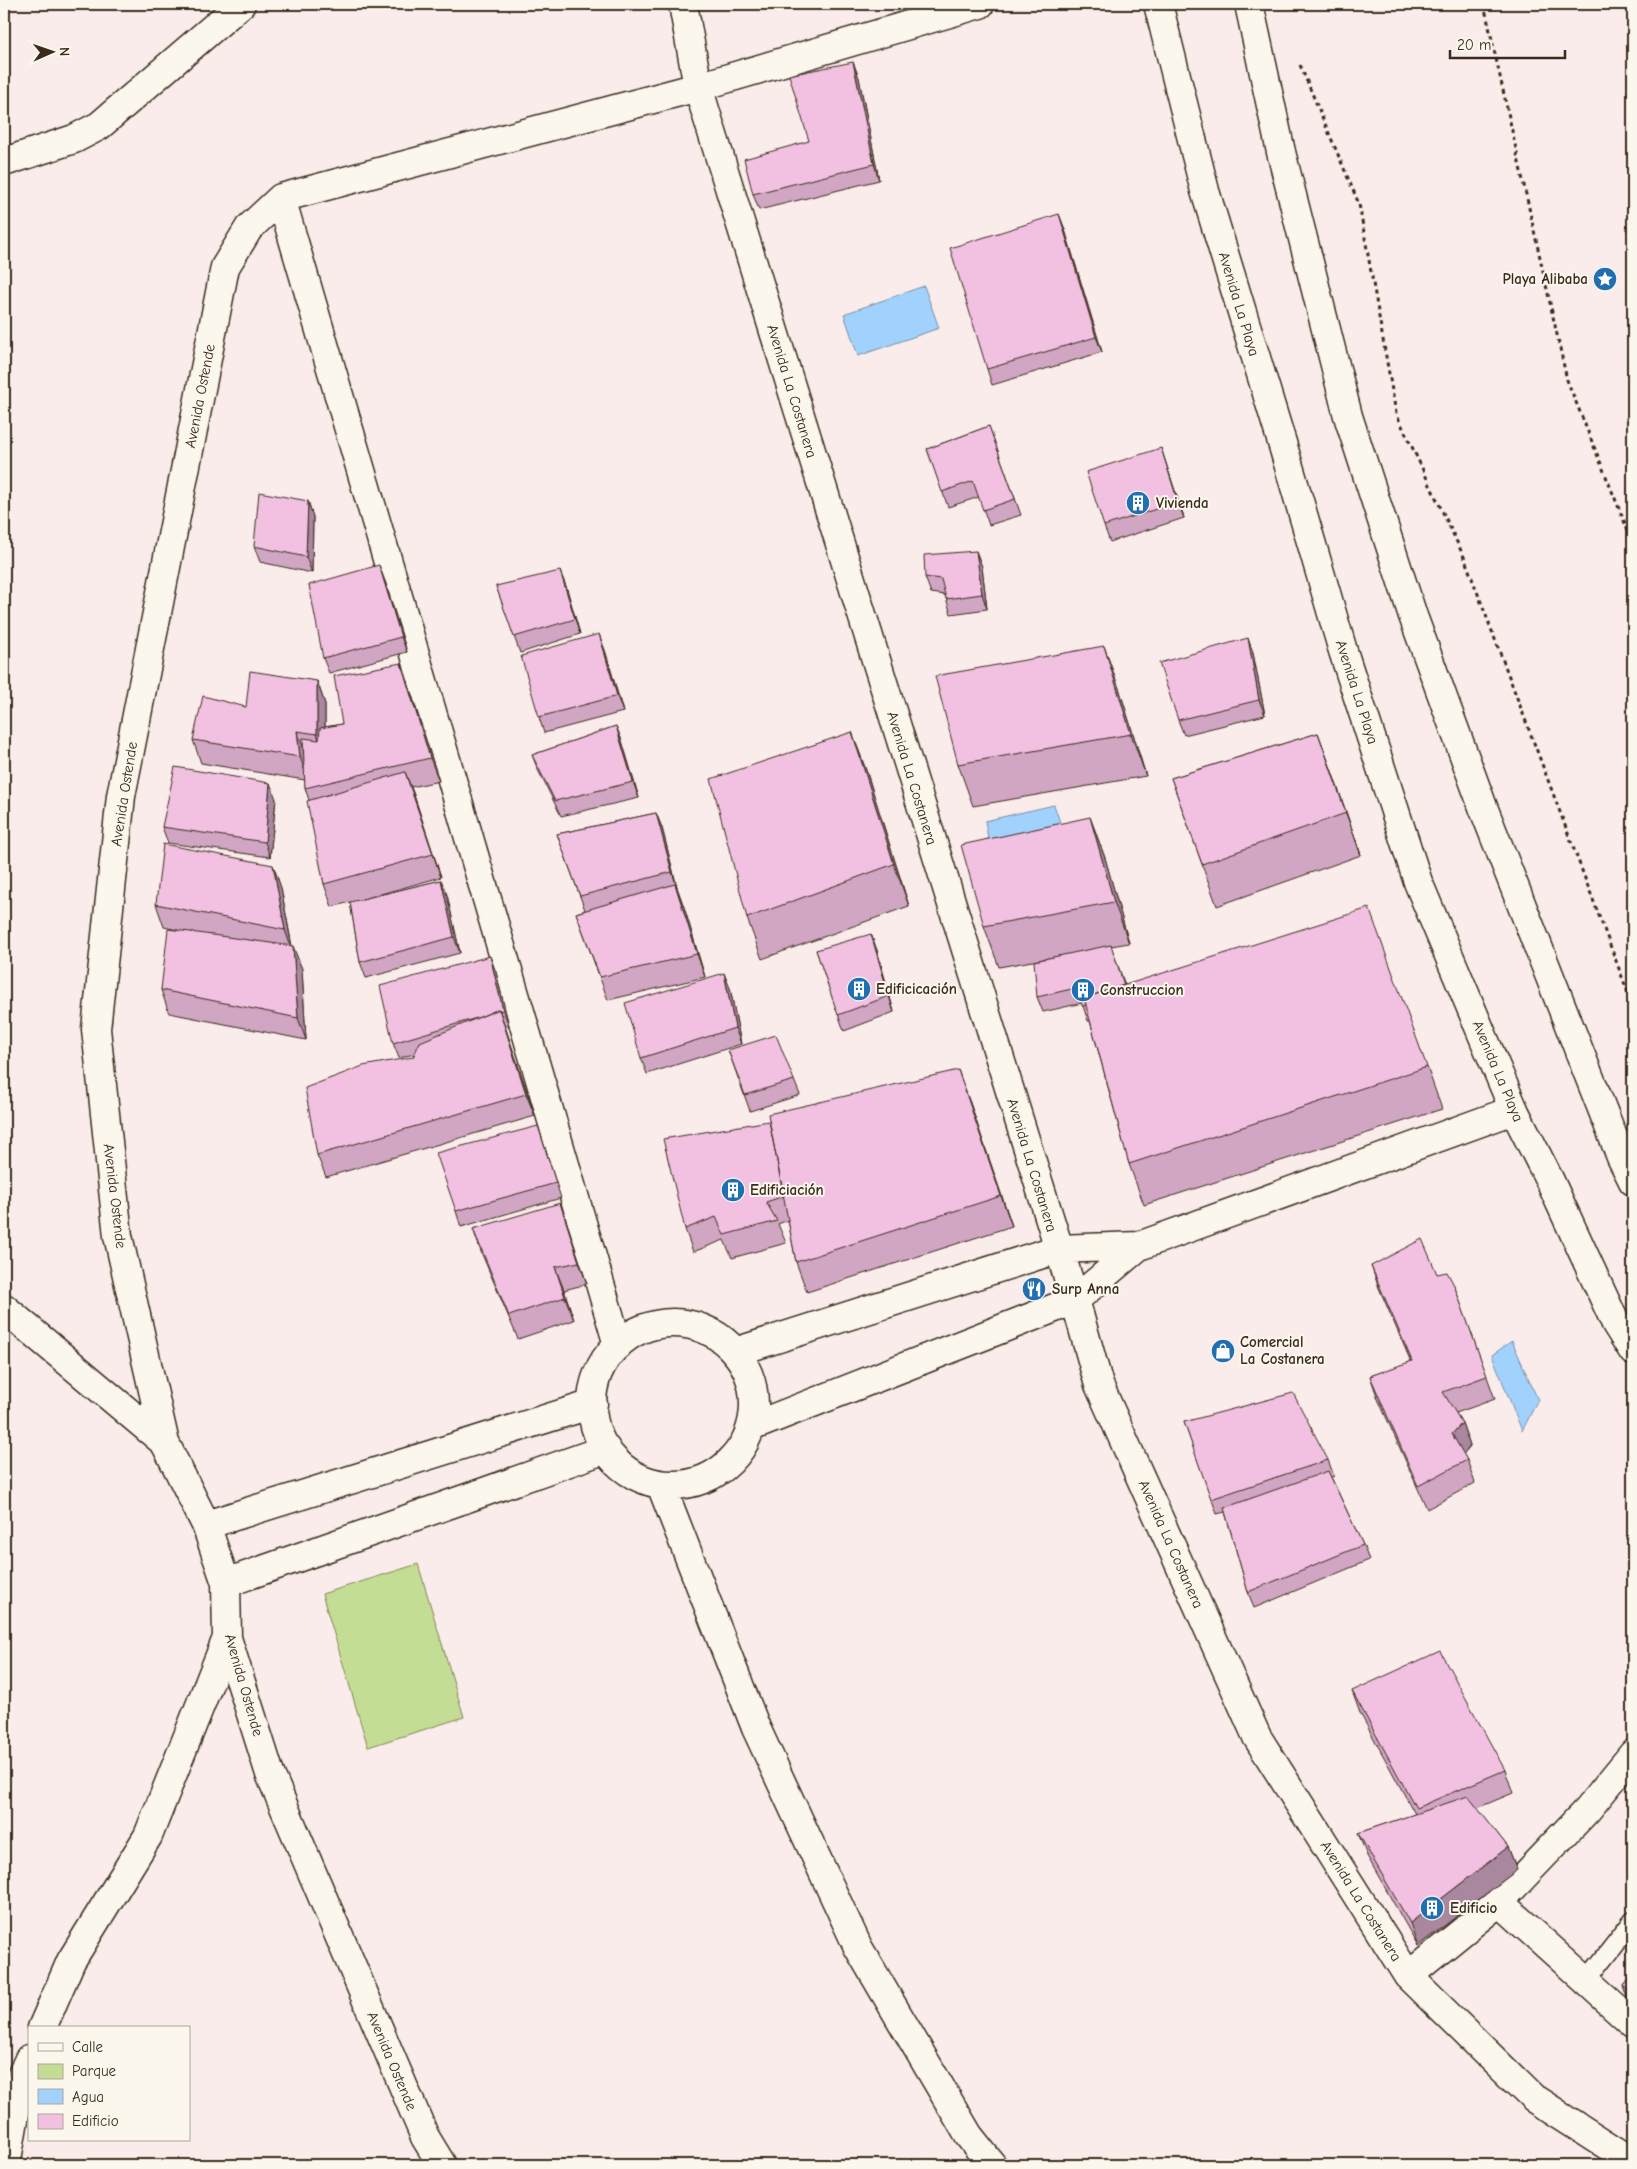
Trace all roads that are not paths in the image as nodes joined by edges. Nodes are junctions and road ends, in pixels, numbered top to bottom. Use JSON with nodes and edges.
{"nodes":[{"id":1,"x":241,"y":4,"type":"edge"},
{"id":2,"x":980,"y":4,"type":"edge"},
{"id":3,"x":1158,"y":4,"type":"edge"},
{"id":4,"x":1249,"y":4,"type":"edge"},
{"id":5,"x":682,"y":10,"type":"edge"},
{"id":6,"x":698,"y":87,"type":"junction"},
{"id":7,"x":4,"y":162,"type":"edge"},
{"id":8,"x":281,"y":198,"type":"junction"},
{"id":9,"x":1514,"y":1110,"type":"junction"},
{"id":10,"x":1633,"y":1181,"type":"edge"},
{"id":11,"x":1139,"y":1246,"type":"junction"},
{"id":12,"x":1058,"y":1249,"type":"junction"},
{"id":13,"x":1075,"y":1300,"type":"junction"},
{"id":14,"x":4,"y":1308,"type":"edge"},
{"id":15,"x":618,"y":1345,"type":"junction"},
{"id":16,"x":1633,"y":1351,"type":"edge"},
{"id":17,"x":735,"y":1352,"type":"junction"},
{"id":18,"x":593,"y":1404,"type":"junction"},
{"id":19,"x":751,"y":1426,"type":"junction"},
{"id":20,"x":165,"y":1443,"type":"junction"},
{"id":21,"x":606,"y":1449,"type":"junction"},
{"id":22,"x":661,"y":1485,"type":"junction"},
{"id":23,"x":206,"y":1525,"type":"junction"},
{"id":24,"x":226,"y":1582,"type":"junction"},
{"id":25,"x":227,"y":1638,"type":"junction"},
{"id":26,"x":1633,"y":1754,"type":"edge"},
{"id":27,"x":1499,"y":1902,"type":"junction"},
{"id":28,"x":1633,"y":1921,"type":"edge"},
{"id":29,"x":1408,"y":1976,"type":"junction"},
{"id":30,"x":1586,"y":1981,"type":"junction"},
{"id":31,"x":1633,"y":2023,"type":"edge"},
{"id":32,"x":43,"y":2026,"type":"edge"},
{"id":33,"x":28,"y":2061,"type":"edge"},
{"id":34,"x":1633,"y":2162,"type":"edge"},
{"id":35,"x":6,"y":2165,"type":"edge"},
{"id":36,"x":442,"y":2165,"type":"edge"},
{"id":37,"x":992,"y":2165,"type":"edge"}],
"edges":[{"from":1,"to":7,"type":"street"},
{"from":2,"to":6,"type":"street"},
{"from":3,"to":9,"type":"street","name":"Avenida La Playa"},
{"from":4,"to":10,"type":"street"},
{"from":5,"to":6,"type":"street","name":"Avenida La Costanera"},
{"from":6,"to":8,"type":"street"},
{"from":6,"to":12,"type":"street","name":"Avenida La Costanera"},
{"from":8,"to":15,"type":"street"},
{"from":8,"to":20,"type":"street","name":"Avenida Ostende"},
{"from":9,"to":11,"type":"street"},
{"from":9,"to":16,"type":"street","name":"Avenida La Playa"},
{"from":11,"to":12,"type":"street"},
{"from":11,"to":13,"type":"street"},
{"from":12,"to":13,"type":"street","name":"Avenida La Costanera"},
{"from":12,"to":17,"type":"street"},
{"from":13,"to":19,"type":"street"},
{"from":13,"to":29,"type":"street","name":"Avenida La Costanera"},
{"from":14,"to":20,"type":"street"},
{"from":15,"to":17,"type":"street"},
{"from":15,"to":18,"type":"street"},
{"from":17,"to":19,"type":"street"},
{"from":18,"to":21,"type":"street"},
{"from":18,"to":23,"type":"street"},
{"from":19,"to":22,"type":"street"},
{"from":20,"to":23,"type":"street","name":"Avenida Ostende"},
{"from":21,"to":22,"type":"street"},
{"from":21,"to":24,"type":"street"},
{"from":22,"to":37,"type":"street"},
{"from":23,"to":24,"type":"street","name":"Avenida Ostende"},
{"from":24,"to":25,"type":"street","name":"Avenida Ostende"},
{"from":25,"to":32,"type":"street"},
{"from":25,"to":36,"type":"street","name":"Avenida Ostende"},
{"from":26,"to":27,"type":"street"},
{"from":27,"to":29,"type":"street"},
{"from":27,"to":30,"type":"street"},
{"from":28,"to":30,"type":"lane"},
{"from":29,"to":34,"type":"street","name":"Avenida La Costanera"},
{"from":30,"to":31,"type":"street"},
{"from":33,"to":35,"type":"street"}]}
